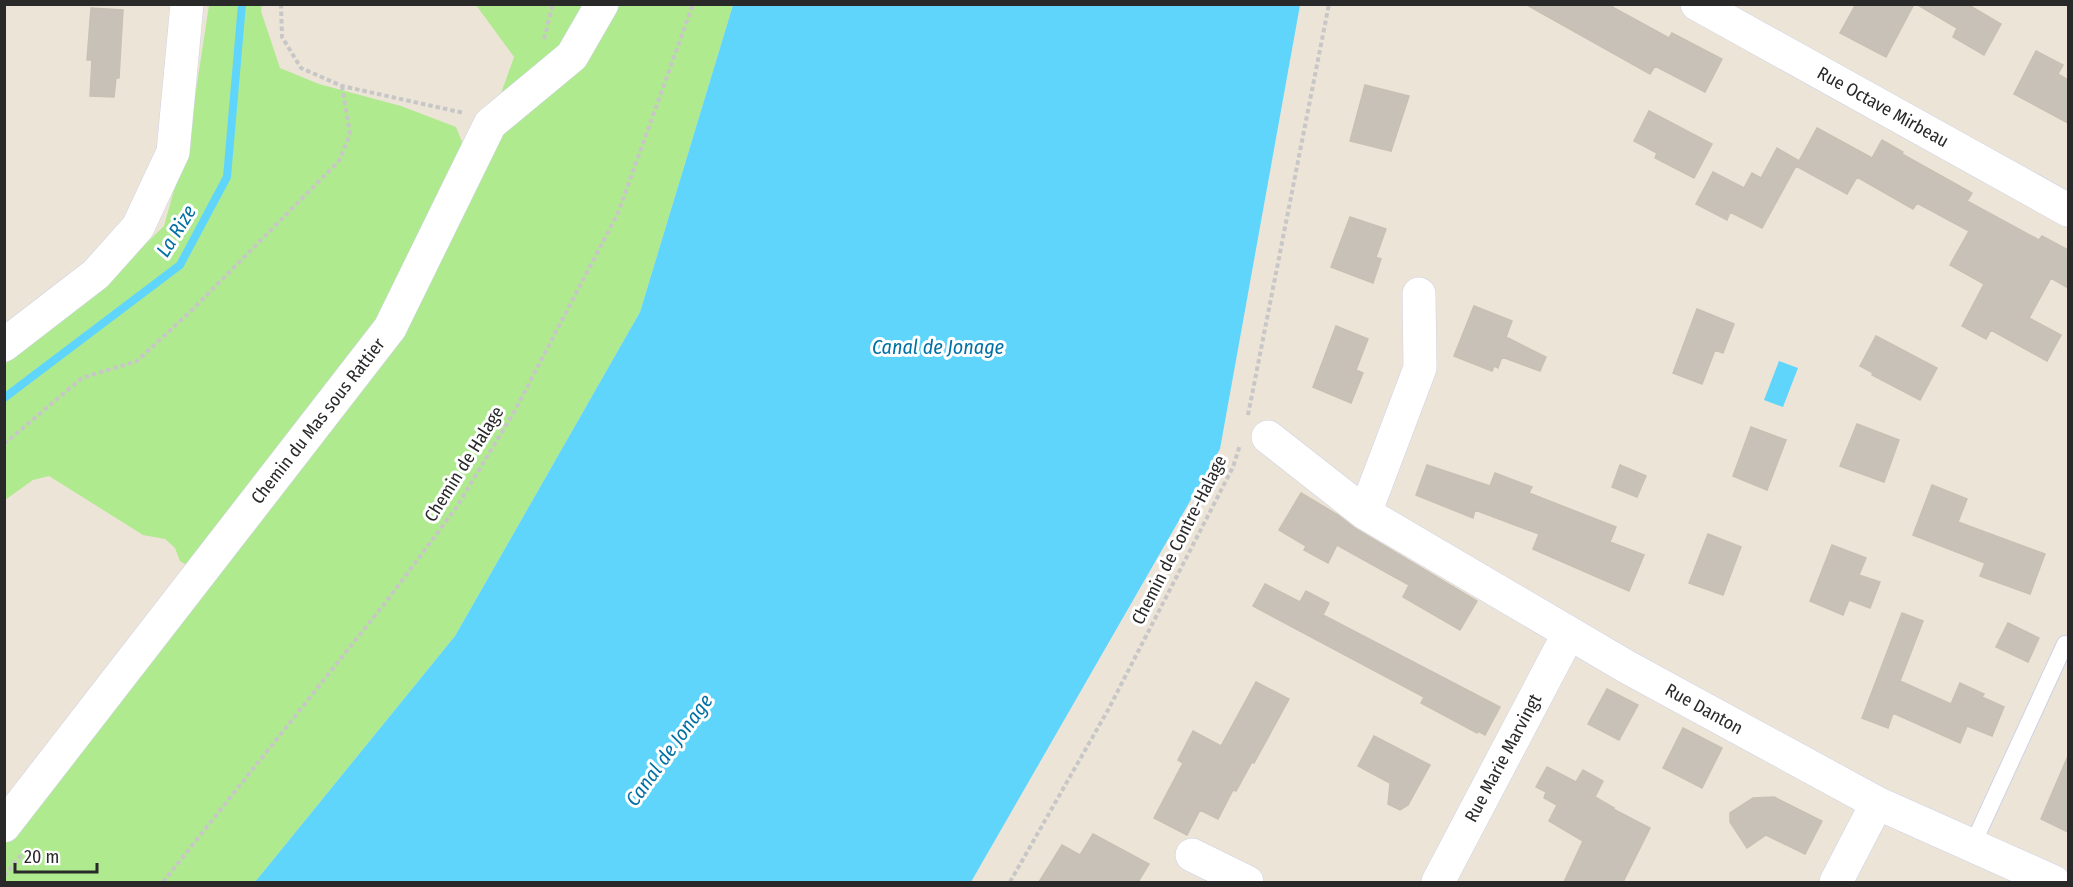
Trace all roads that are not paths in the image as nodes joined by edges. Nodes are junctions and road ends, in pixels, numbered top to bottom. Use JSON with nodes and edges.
{"nodes":[{"id":1,"x":187,"y":4,"type":"edge"},
{"id":2,"x":602,"y":4,"type":"edge"},
{"id":3,"x":1697,"y":4,"type":"edge"},
{"id":4,"x":2068,"y":210,"type":"edge"},
{"id":5,"x":1419,"y":294,"type":"dead end"},
{"id":6,"x":4,"y":345,"type":"edge"},
{"id":7,"x":1252,"y":433,"type":"road end"},
{"id":8,"x":1365,"y":513,"type":"junction"},
{"id":9,"x":1569,"y":633,"type":"junction"},
{"id":10,"x":2065,"y":644,"type":"dead end"},
{"id":11,"x":1876,"y":803,"type":"junction"},
{"id":12,"x":4,"y":826,"type":"edge"},
{"id":13,"x":1972,"y":846,"type":"junction"},
{"id":14,"x":1192,"y":855,"type":"dead end"},
{"id":15,"x":1247,"y":882,"type":"edge"},
{"id":16,"x":1438,"y":882,"type":"edge"},
{"id":17,"x":1836,"y":882,"type":"edge"},
{"id":18,"x":2054,"y":882,"type":"edge"}],
"edges":[{"from":1,"to":6,"type":"street"},
{"from":2,"to":12,"type":"street","name":"Chemin du Mas sous Rattier"},
{"from":3,"to":4,"type":"street","name":"Rue Octave Mirbeau"},
{"from":5,"to":8,"type":"street"},
{"from":7,"to":8,"type":"street","name":"Rue Danton"},
{"from":8,"to":9,"type":"street","name":"Rue Danton"},
{"from":9,"to":11,"type":"street","name":"Rue Danton"},
{"from":9,"to":16,"type":"street","name":"Rue Marie Marvingt"},
{"from":10,"to":13,"type":"lane"},
{"from":11,"to":13,"type":"street","name":"Rue Danton"},
{"from":11,"to":17,"type":"street"},
{"from":13,"to":18,"type":"street","name":"Rue Danton"},
{"from":14,"to":15,"type":"street"}]}
